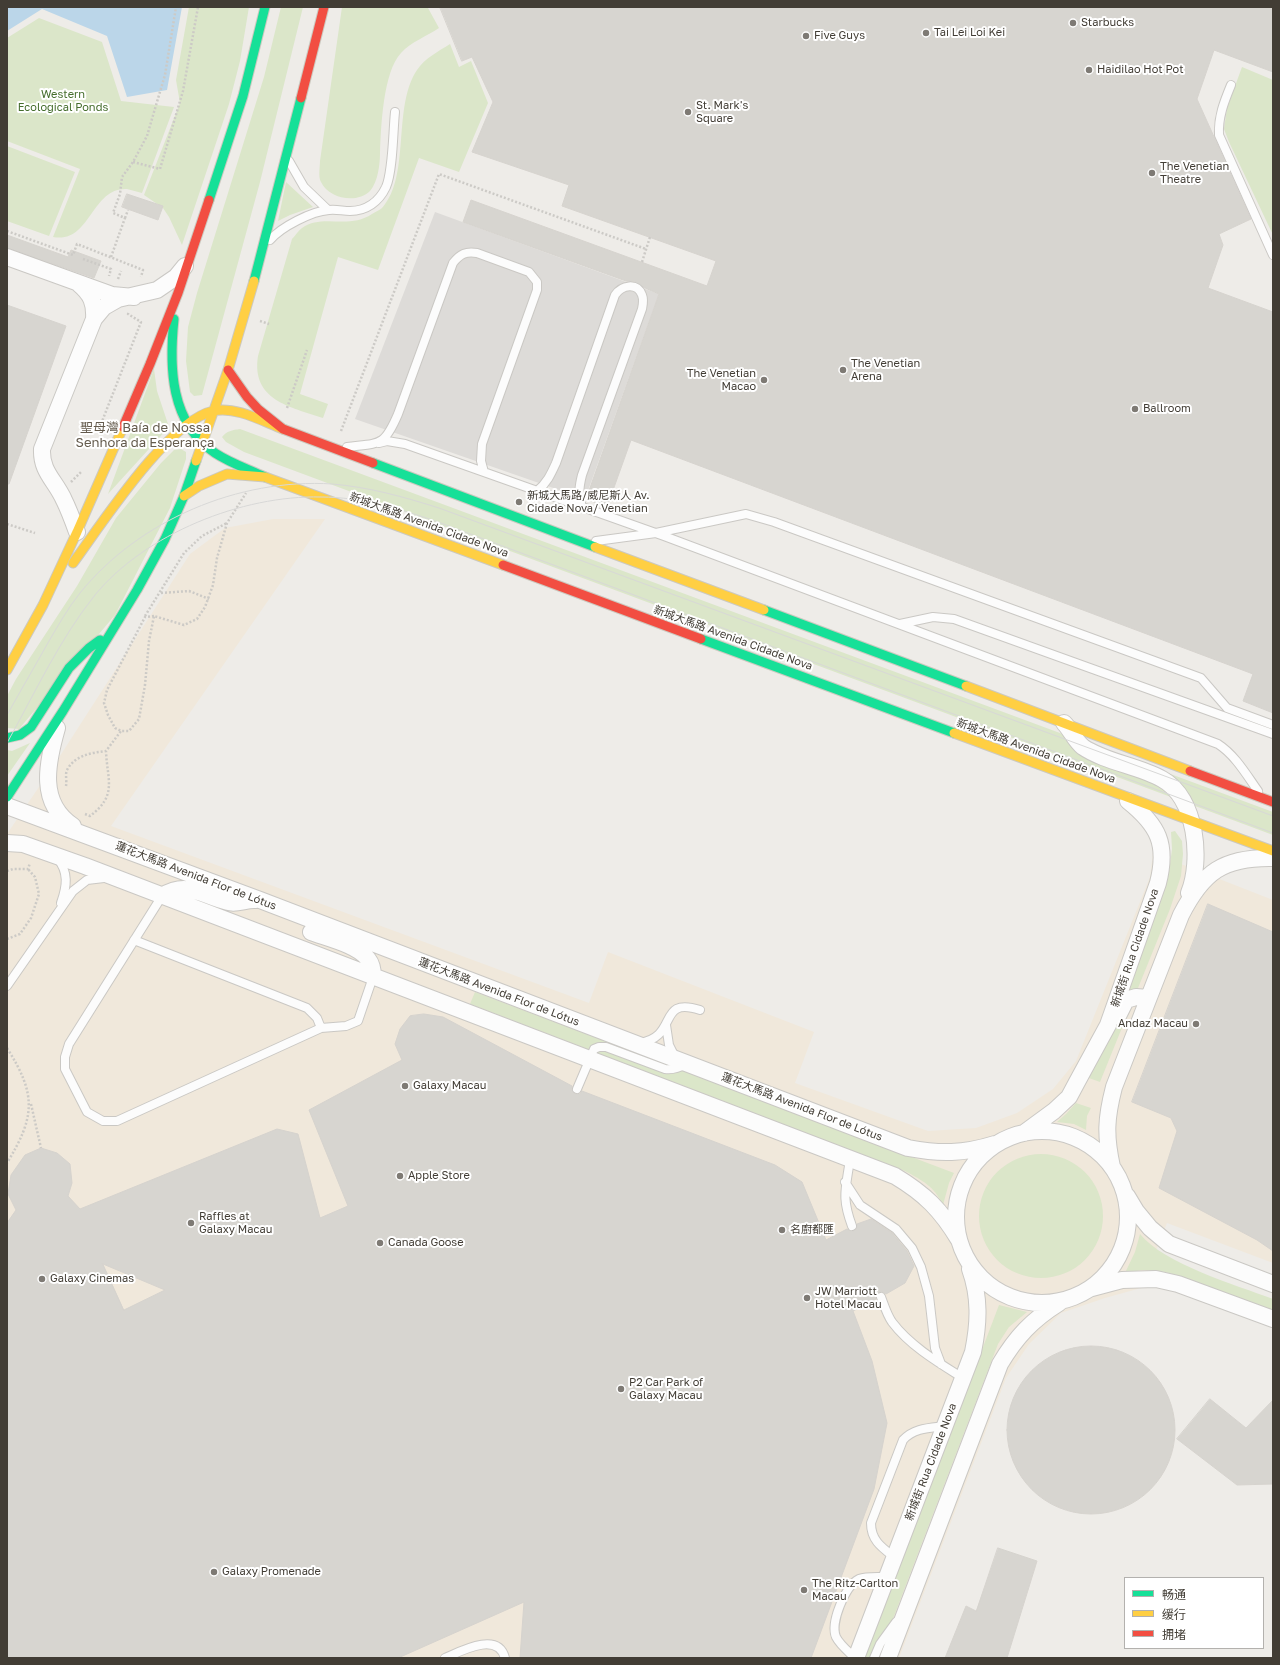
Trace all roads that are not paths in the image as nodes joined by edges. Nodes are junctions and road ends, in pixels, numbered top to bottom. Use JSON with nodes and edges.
{"nodes":[{"id":1,"x":265,"y":7,"type":"edge"},
{"id":2,"x":324,"y":7,"type":"edge"},
{"id":3,"x":1231,"y":85,"type":"dead end"},
{"id":4,"x":395,"y":112,"type":"dead end"},
{"id":5,"x":286,"y":157,"type":"junction"},
{"id":6,"x":328,"y":210,"type":"junction"},
{"id":7,"x":261,"y":252,"type":"junction"},
{"id":8,"x":1273,"y":255,"type":"edge"},
{"id":9,"x":7,"y":257,"type":"edge"},
{"id":10,"x":191,"y":258,"type":"junction"},
{"id":11,"x":79,"y":284,"type":"junction"},
{"id":12,"x":178,"y":292,"type":"junction"},
{"id":13,"x":134,"y":297,"type":"junction"},
{"id":14,"x":94,"y":319,"type":"junction"},
{"id":15,"x":228,"y":370,"type":"junction"},
{"id":16,"x":214,"y":411,"type":"junction"},
{"id":17,"x":186,"y":424,"type":"junction"},
{"id":18,"x":283,"y":429,"type":"junction"},
{"id":19,"x":203,"y":443,"type":"junction"},
{"id":20,"x":379,"y":443,"type":"junction"},
{"id":21,"x":334,"y":448,"type":"junction"},
{"id":22,"x":484,"y":472,"type":"junction"},
{"id":23,"x":261,"y":477,"type":"junction"},
{"id":24,"x":538,"y":491,"type":"junction"},
{"id":25,"x":184,"y":496,"type":"junction"},
{"id":26,"x":582,"y":507,"type":"junction"},
{"id":27,"x":77,"y":532,"type":"junction"},
{"id":28,"x":656,"y":533,"type":"junction"},
{"id":29,"x":584,"y":542,"type":"junction"},
{"id":30,"x":43,"y":605,"type":"junction"},
{"id":31,"x":899,"y":624,"type":"junction"},
{"id":32,"x":112,"y":631,"type":"junction"},
{"id":33,"x":7,"y":670,"type":"edge"},
{"id":34,"x":63,"y":711,"type":"junction"},
{"id":35,"x":1064,"y":723,"type":"junction"},
{"id":36,"x":1273,"y":725,"type":"edge"},
{"id":37,"x":1273,"y":734,"type":"edge"},
{"id":38,"x":7,"y":738,"type":"edge"},
{"id":39,"x":1120,"y":795,"type":"junction"},
{"id":40,"x":7,"y":797,"type":"edge"},
{"id":41,"x":1263,"y":798,"type":"junction"},
{"id":42,"x":1273,"y":802,"type":"edge"},
{"id":43,"x":7,"y":806,"type":"edge"},
{"id":44,"x":1191,"y":821,"type":"junction"},
{"id":45,"x":84,"y":834,"type":"junction"},
{"id":46,"x":7,"y":843,"type":"edge"},
{"id":47,"x":1273,"y":851,"type":"edge"},
{"id":48,"x":54,"y":855,"type":"junction"},
{"id":49,"x":1273,"y":858,"type":"edge"},
{"id":50,"x":117,"y":878,"type":"junction"},
{"id":51,"x":162,"y":896,"type":"junction"},
{"id":52,"x":267,"y":903,"type":"junction"},
{"id":53,"x":57,"y":915,"type":"junction"},
{"id":54,"x":1181,"y":915,"type":"junction"},
{"id":55,"x":134,"y":940,"type":"junction"},
{"id":56,"x":373,"y":977,"type":"junction"},
{"id":57,"x":7,"y":986,"type":"edge"},
{"id":58,"x":1148,"y":998,"type":"junction"},
{"id":59,"x":700,"y":1010,"type":"dead end"},
{"id":60,"x":1108,"y":1024,"type":"junction"},
{"id":61,"x":666,"y":1025,"type":"junction"},
{"id":62,"x":322,"y":1028,"type":"junction"},
{"id":63,"x":634,"y":1043,"type":"junction"},
{"id":64,"x":589,"y":1059,"type":"junction"},
{"id":65,"x":682,"y":1061,"type":"junction"},
{"id":66,"x":578,"y":1089,"type":"dead end"},
{"id":67,"x":1023,"y":1134,"type":"junction"},
{"id":68,"x":995,"y":1144,"type":"junction"},
{"id":69,"x":850,"y":1159,"type":"junction"},
{"id":70,"x":1113,"y":1168,"type":"junction"},
{"id":71,"x":845,"y":1182,"type":"junction"},
{"id":72,"x":1123,"y":1189,"type":"junction"},
{"id":73,"x":852,"y":1226,"type":"dead end"},
{"id":74,"x":958,"y":1240,"type":"junction"},
{"id":75,"x":968,"y":1262,"type":"junction"},
{"id":76,"x":1273,"y":1284,"type":"edge"},
{"id":77,"x":1088,"y":1289,"type":"junction"},
{"id":78,"x":881,"y":1297,"type":"dead end"},
{"id":79,"x":1062,"y":1301,"type":"junction"},
{"id":80,"x":1273,"y":1319,"type":"edge"},
{"id":81,"x":941,"y":1364,"type":"junction"},
{"id":82,"x":963,"y":1378,"type":"junction"},
{"id":83,"x":945,"y":1426,"type":"junction"},
{"id":84,"x":894,"y":1557,"type":"junction"},
{"id":85,"x":887,"y":1577,"type":"junction"},
{"id":86,"x":908,"y":1605,"type":"junction"},
{"id":87,"x":445,"y":1658,"type":"edge"},
{"id":88,"x":505,"y":1658,"type":"edge"},
{"id":89,"x":855,"y":1658,"type":"edge"},
{"id":90,"x":874,"y":1658,"type":"edge"},
{"id":91,"x":888,"y":1658,"type":"edge"}],
"edges":[{"from":1,"to":10,"type":"main road"},
{"from":2,"to":5,"type":"main road"},
{"from":3,"to":8,"type":"lane"},
{"from":4,"to":6,"type":"lane"},
{"from":5,"to":6,"type":"lane"},
{"from":5,"to":7,"type":"main road"},
{"from":6,"to":7,"type":"lane"},
{"from":7,"to":15,"type":"main road"},
{"from":9,"to":11,"type":"street"},
{"from":10,"to":12,"type":"main road"},
{"from":10,"to":13,"type":"street"},
{"from":11,"to":13,"type":"street"},
{"from":11,"to":14,"type":"street"},
{"from":12,"to":17,"type":"main road"},
{"from":12,"to":27,"type":"main road"},
{"from":13,"to":14,"type":"street"},
{"from":14,"to":27,"type":"street"},
{"from":15,"to":16,"type":"main road"},
{"from":15,"to":18,"type":"main road"},
{"from":16,"to":17,"type":"main road"},
{"from":16,"to":18,"type":"main road"},
{"from":16,"to":19,"type":"main road"},
{"from":17,"to":19,"type":"main road"},
{"from":17,"to":30,"type":"main road"},
{"from":18,"to":21,"type":"main road"},
{"from":19,"to":23,"type":"main road"},
{"from":19,"to":25,"type":"main road"},
{"from":20,"to":21,"type":"lane"},
{"from":20,"to":22,"type":"lane"},
{"from":20,"to":22,"type":"lane"},
{"from":21,"to":29,"type":"main road"},
{"from":22,"to":24,"type":"lane"},
{"from":23,"to":25,"type":"main road","name":"新城大馬路 Avenida Cidade Nova"},
{"from":23,"to":39,"type":"main road","name":"新城大馬路 Avenida Cidade Nova"},
{"from":24,"to":26,"type":"lane"},
{"from":24,"to":26,"type":"lane"},
{"from":25,"to":32,"type":"main road"},
{"from":26,"to":28,"type":"lane"},
{"from":27,"to":30,"type":"main road"},
{"from":28,"to":29,"type":"lane"},
{"from":28,"to":31,"type":"lane"},
{"from":28,"to":36,"type":"lane"},
{"from":29,"to":35,"type":"main road"},
{"from":30,"to":33,"type":"main road"},
{"from":31,"to":37,"type":"lane"},
{"from":31,"to":41,"type":"lane"},
{"from":32,"to":34,"type":"main road"},
{"from":32,"to":38,"type":"main road"},
{"from":34,"to":40,"type":"main road"},
{"from":34,"to":45,"type":"street"},
{"from":35,"to":41,"type":"main road"},
{"from":35,"to":44,"type":"street"},
{"from":39,"to":44,"type":"main road","name":"新城大馬路 Avenida Cidade Nova"},
{"from":39,"to":60,"type":"street","name":"新城街 Rua Cidade Nova"},
{"from":41,"to":42,"type":"main road"},
{"from":43,"to":45,"type":"street","name":"蓮花大馬路 Avenida Flor de Lótus"},
{"from":44,"to":47,"type":"main road","name":"新城大馬路 Avenida Cidade Nova"},
{"from":44,"to":54,"type":"street"},
{"from":45,"to":52,"type":"street","name":"蓮花大馬路 Avenida Flor de Lótus"},
{"from":46,"to":48,"type":"street"},
{"from":48,"to":50,"type":"street"},
{"from":48,"to":53,"type":"lane"},
{"from":49,"to":54,"type":"street"},
{"from":50,"to":51,"type":"street"},
{"from":50,"to":53,"type":"lane"},
{"from":51,"to":52,"type":"street"},
{"from":51,"to":55,"type":"lane"},
{"from":51,"to":56,"type":"street"},
{"from":52,"to":56,"type":"street"},
{"from":52,"to":63,"type":"street","name":"蓮花大馬路 Avenida Flor de Lótus"},
{"from":53,"to":57,"type":"lane"},
{"from":54,"to":58,"type":"street"},
{"from":55,"to":62,"type":"lane"},
{"from":55,"to":62,"type":"lane"},
{"from":56,"to":62,"type":"lane"},
{"from":56,"to":64,"type":"street"},
{"from":58,"to":60,"type":"street"},
{"from":58,"to":70,"type":"street"},
{"from":59,"to":61,"type":"lane"},
{"from":60,"to":67,"type":"street","name":"新城街 Rua Cidade Nova"},
{"from":61,"to":63,"type":"lane"},
{"from":61,"to":65,"type":"lane"},
{"from":63,"to":65,"type":"street","name":"蓮花大馬路 Avenida Flor de Lótus"},
{"from":64,"to":65,"type":"lane"},
{"from":64,"to":66,"type":"lane"},
{"from":64,"to":69,"type":"street"},
{"from":65,"to":68,"type":"street","name":"蓮花大馬路 Avenida Flor de Lótus"},
{"from":67,"to":68,"type":"street","name":"蓮花大馬路 Avenida Flor de Lótus"},
{"from":67,"to":70,"type":"street"},
{"from":68,"to":74,"type":"street"},
{"from":69,"to":71,"type":"lane"},
{"from":69,"to":74,"type":"street"},
{"from":70,"to":72,"type":"street"},
{"from":71,"to":73,"type":"lane"},
{"from":71,"to":81,"type":"lane"},
{"from":72,"to":76,"type":"street"},
{"from":72,"to":77,"type":"street"},
{"from":74,"to":75,"type":"street"},
{"from":75,"to":79,"type":"street"},
{"from":75,"to":82,"type":"street","name":"新城街 Rua Cidade Nova"},
{"from":77,"to":79,"type":"street"},
{"from":77,"to":80,"type":"street"},
{"from":78,"to":81,"type":"lane"},
{"from":79,"to":86,"type":"street"},
{"from":81,"to":82,"type":"lane"},
{"from":82,"to":83,"type":"street","name":"新城街 Rua Cidade Nova"},
{"from":83,"to":84,"type":"street","name":"新城街 Rua Cidade Nova"},
{"from":83,"to":84,"type":"lane"},
{"from":84,"to":85,"type":"street","name":"新城街 Rua Cidade Nova"},
{"from":85,"to":89,"type":"street","name":"新城街 Rua Cidade Nova"},
{"from":85,"to":89,"type":"lane"},
{"from":86,"to":90,"type":"lane"},
{"from":86,"to":91,"type":"street"},
{"from":87,"to":88,"type":"lane"}]}
